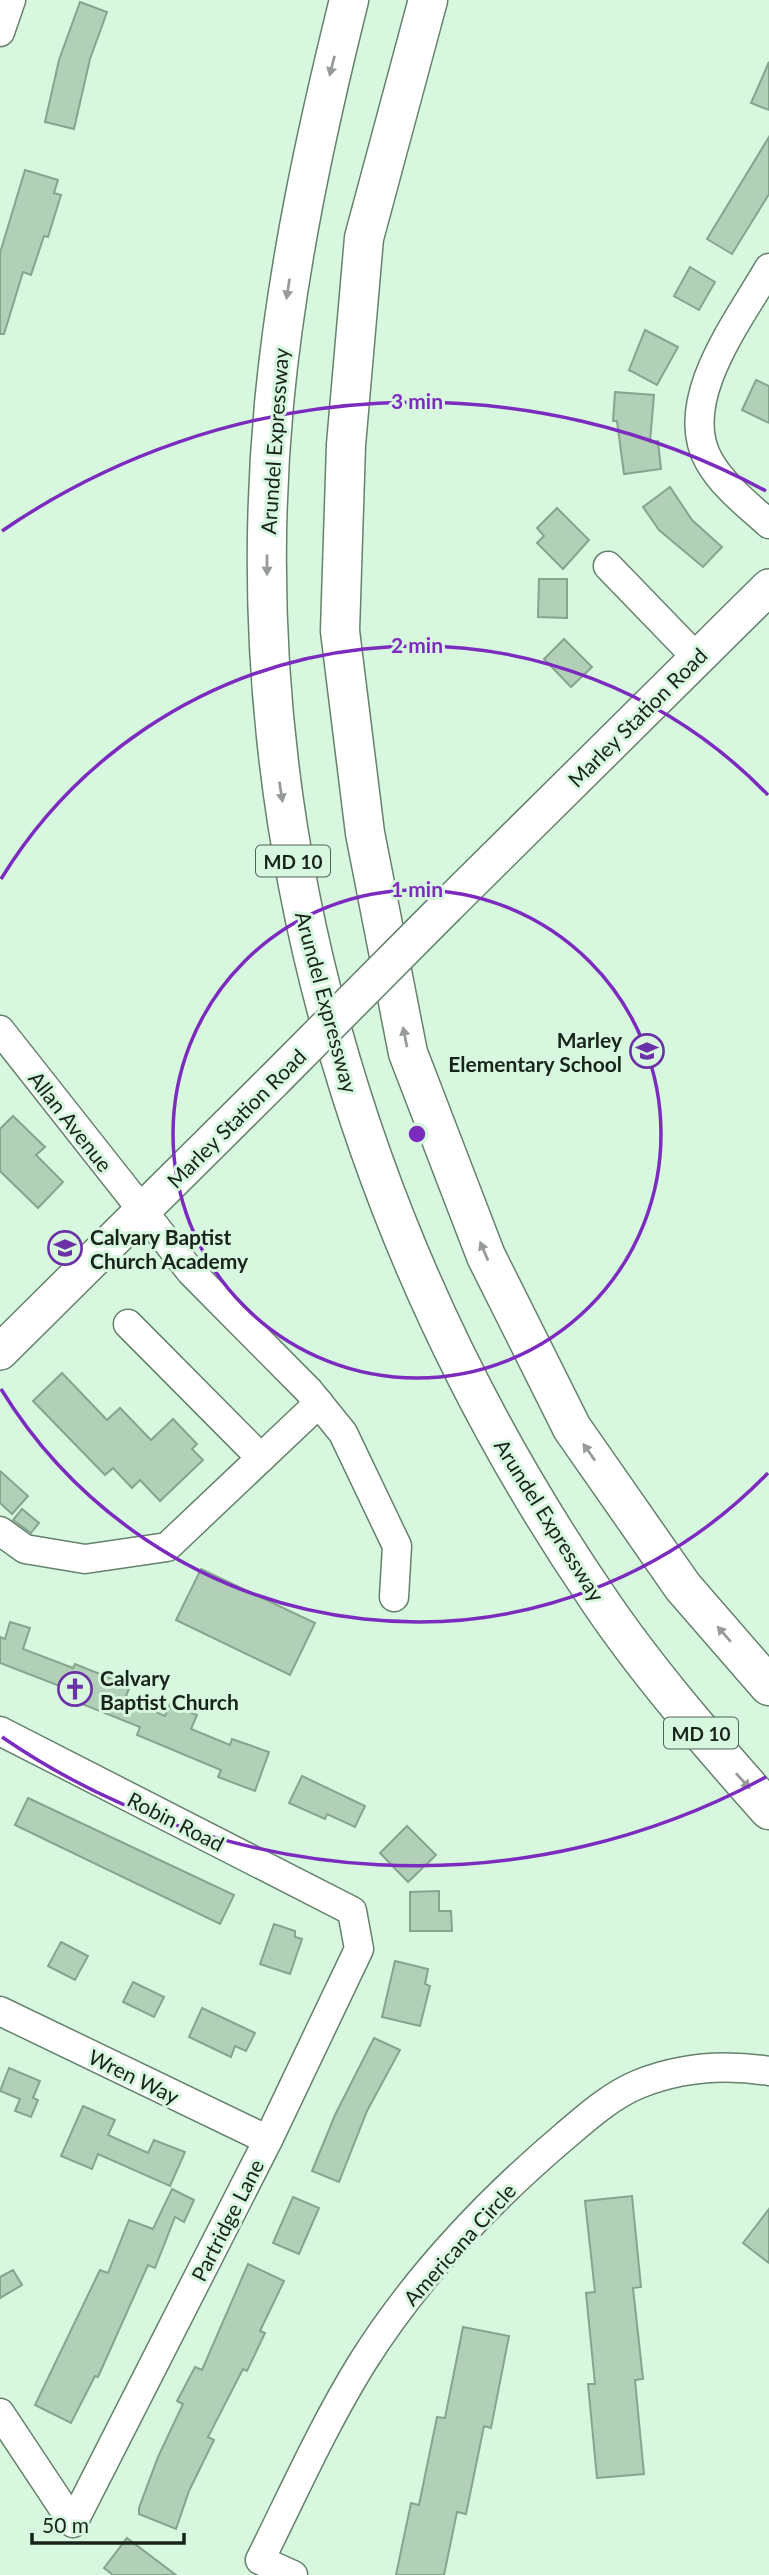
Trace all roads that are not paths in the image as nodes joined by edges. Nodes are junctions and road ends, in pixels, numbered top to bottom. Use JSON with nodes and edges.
{"nodes":[{"id":1,"x":11,"y":0,"type":"edge"},
{"id":2,"x":349,"y":0,"type":"edge"},
{"id":3,"x":428,"y":0,"type":"edge"},
{"id":4,"x":0,"y":32,"type":"edge"},
{"id":5,"x":769,"y":268,"type":"edge"},
{"id":6,"x":769,"y":524,"type":"edge"},
{"id":7,"x":608,"y":566,"type":"dead end"},
{"id":8,"x":769,"y":587,"type":"edge"},
{"id":9,"x":696,"y":657,"type":"junction"},
{"id":10,"x":0,"y":1030,"type":"edge"},
{"id":11,"x":142,"y":1212,"type":"junction"},
{"id":12,"x":128,"y":1324,"type":"dead end"},
{"id":13,"x":3,"y":1344,"type":"edge"},
{"id":14,"x":318,"y":1403,"type":"junction"},
{"id":15,"x":261,"y":1458,"type":"junction"},
{"id":16,"x":0,"y":1531,"type":"edge"},
{"id":17,"x":394,"y":1597,"type":"dead end"},
{"id":18,"x":769,"y":1686,"type":"edge"},
{"id":19,"x":0,"y":1731,"type":"edge"},
{"id":20,"x":769,"y":1810,"type":"edge"},
{"id":21,"x":352,"y":1911,"type":"joint"},
{"id":22,"x":0,"y":2011,"type":"edge"},
{"id":23,"x":769,"y":2071,"type":"edge"},
{"id":24,"x":268,"y":2140,"type":"junction"},
{"id":25,"x":0,"y":2413,"type":"edge"},
{"id":26,"x":254,"y":2567,"type":"edge"},
{"id":27,"x":293,"y":2575,"type":"edge"}],
"edges":[{"from":1,"to":4,"type":"street"},
{"from":2,"to":20,"type":"highway","name":"Arundel Expressway","number":"MD 10","one_way":true},
{"from":18,"to":3,"type":"highway","one_way":true},
{"from":5,"to":6,"type":"street"},
{"from":7,"to":9,"type":"street"},
{"from":8,"to":9,"type":"main road","name":"Marley Station Road"},
{"from":9,"to":11,"type":"main road","name":"Marley Station Road","bridge":true},
{"from":10,"to":11,"type":"street","name":"Allan Avenue"},
{"from":11,"to":13,"type":"main road","name":"Marley Station Road"},
{"from":11,"to":14,"type":"street","name":"Allan Avenue"},
{"from":12,"to":15,"type":"street"},
{"from":14,"to":15,"type":"street"},
{"from":14,"to":17,"type":"street","name":"Allan Avenue"},
{"from":15,"to":16,"type":"street"},
{"from":19,"to":21,"type":"street","name":"Robin Road"},
{"from":21,"to":24,"type":"street","name":"Partridge Lane"},
{"from":22,"to":24,"type":"street","name":"Wren Way"},
{"from":23,"to":26,"type":"street","name":"Americana Circle"},
{"from":24,"to":25,"type":"street","name":"Partridge Lane"},
{"from":26,"to":27,"type":"street","name":"Americana Circle"}]}
